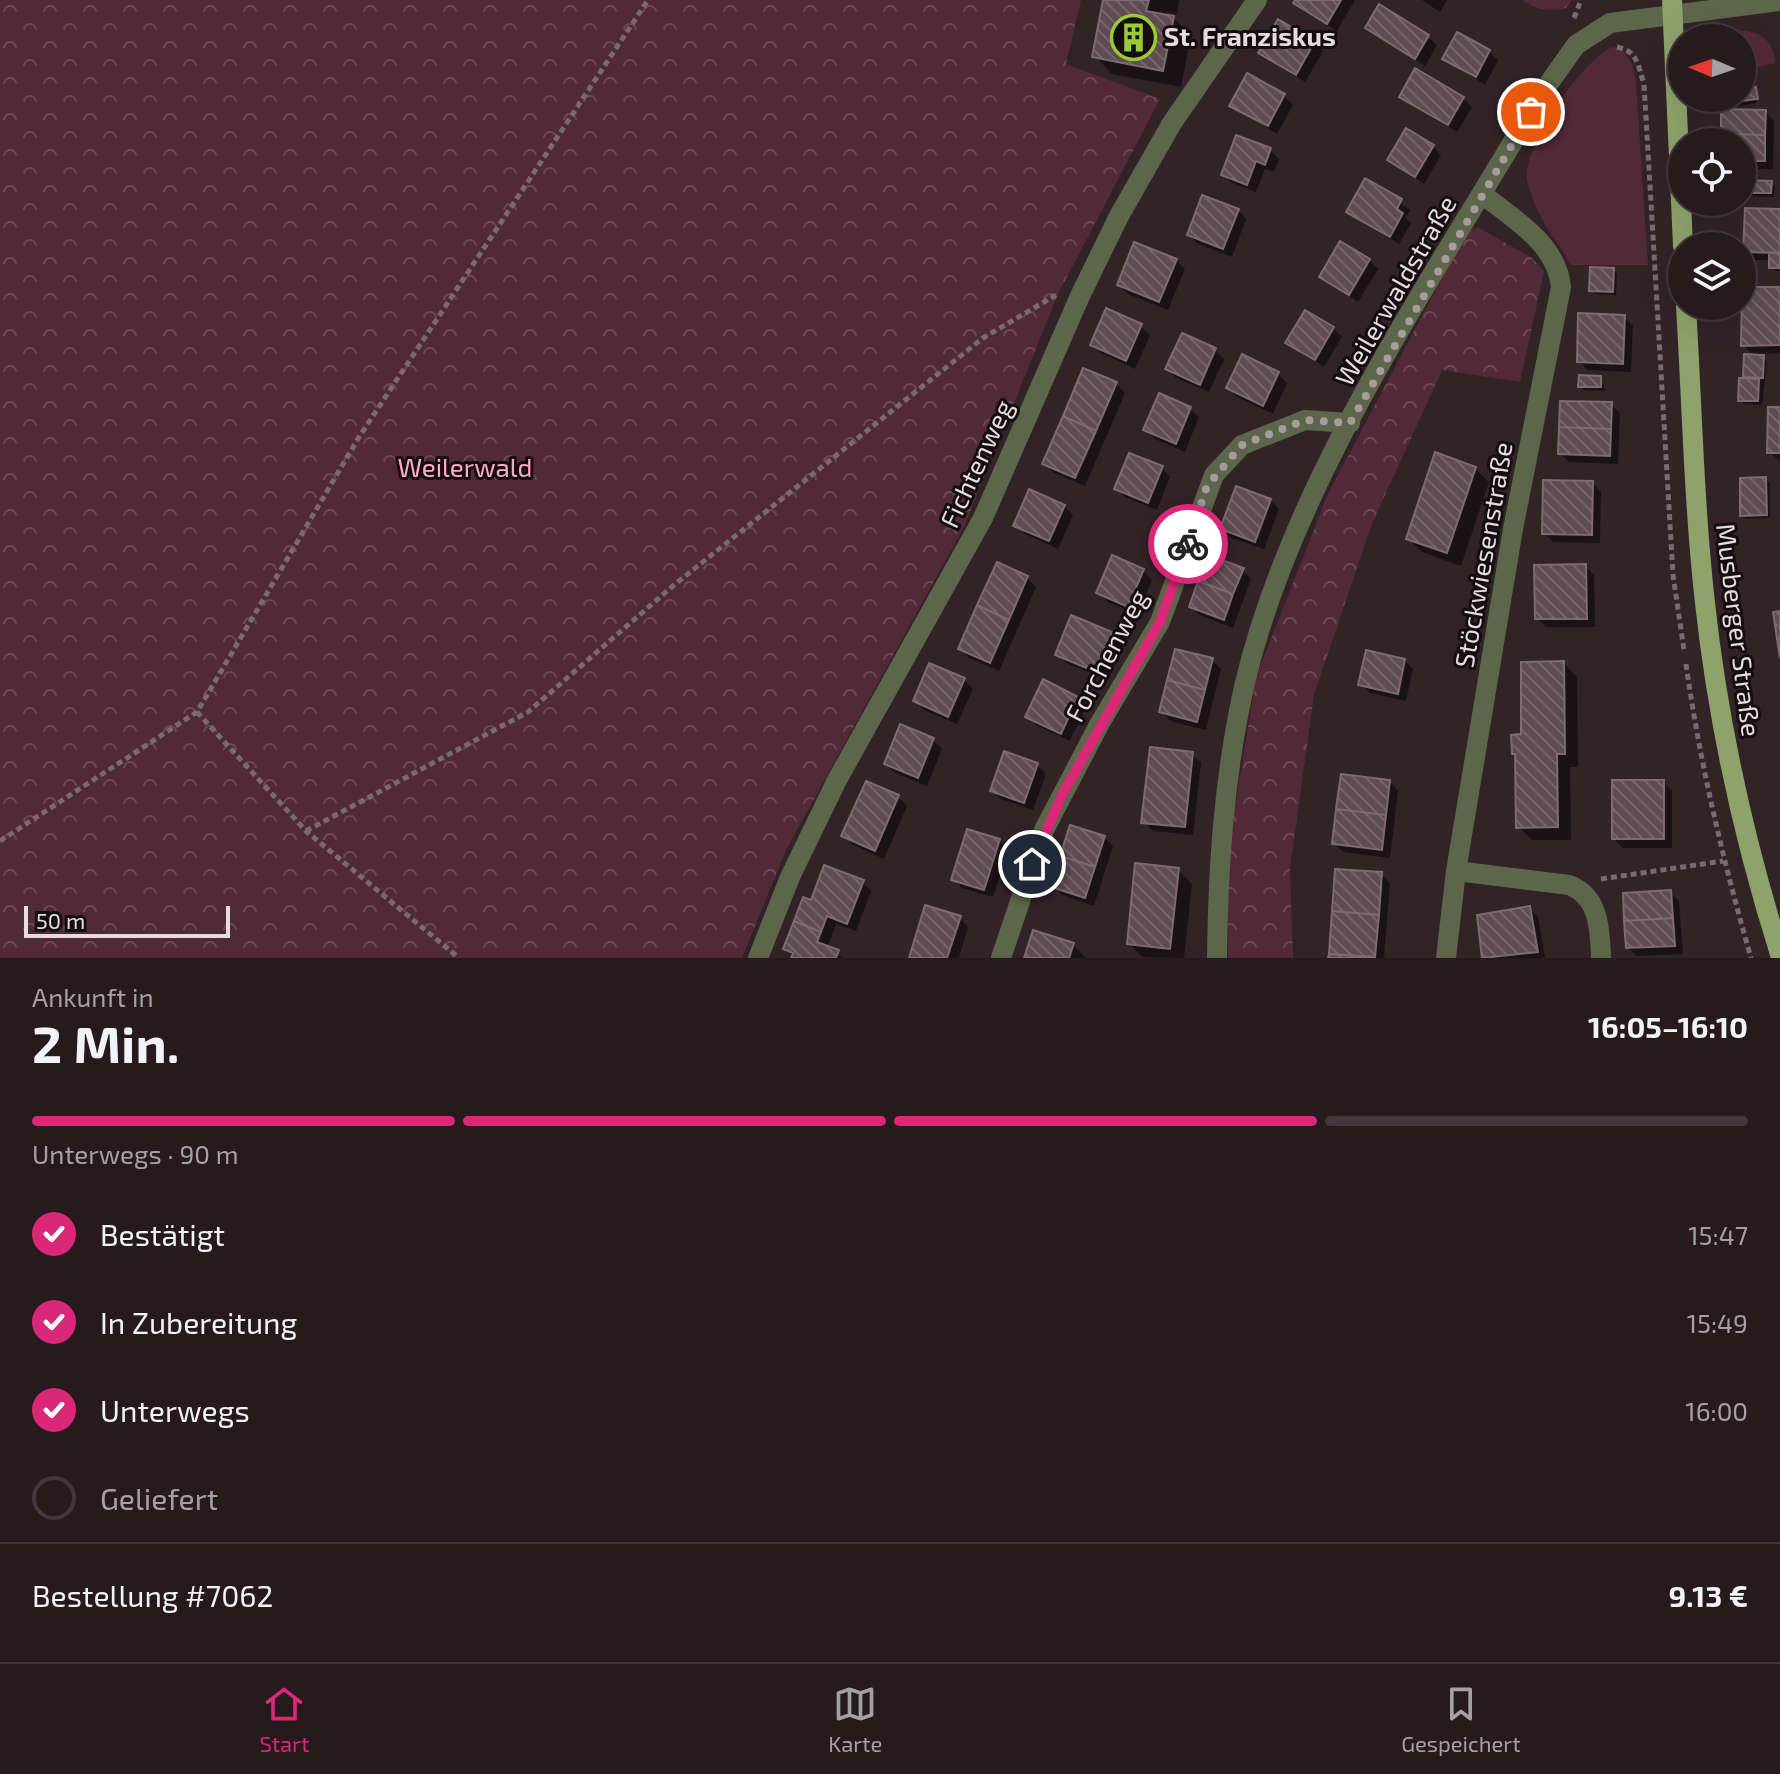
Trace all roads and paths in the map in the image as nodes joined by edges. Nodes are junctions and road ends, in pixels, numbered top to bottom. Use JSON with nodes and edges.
{"nodes":[{"id":1,"x":648,"y":0,"type":"edge"},
{"id":2,"x":1257,"y":0,"type":"edge"},
{"id":3,"x":1780,"y":1,"type":"edge"},
{"id":4,"x":1672,"y":7,"type":"edge"},
{"id":5,"x":1482,"y":194,"type":"junction"},
{"id":6,"x":1682,"y":232,"type":"edge"},
{"id":7,"x":1080,"y":296,"type":"junction"},
{"id":8,"x":1687,"y":320,"type":"edge"},
{"id":9,"x":1350,"y":423,"type":"junction"},
{"id":10,"x":197,"y":712,"type":"junction"},
{"id":11,"x":306,"y":831,"type":"junction"},
{"id":12,"x":0,"y":841,"type":"edge"},
{"id":13,"x":1723,"y":861,"type":"dead end"},
{"id":14,"x":1456,"y":871,"type":"junction"},
{"id":15,"x":1584,"y":890,"type":"junction"},
{"id":16,"x":1780,"y":954,"type":"edge"},
{"id":17,"x":459,"y":958,"type":"edge"},
{"id":18,"x":758,"y":958,"type":"edge"},
{"id":19,"x":1001,"y":958,"type":"edge"},
{"id":20,"x":1217,"y":958,"type":"edge"},
{"id":21,"x":1446,"y":958,"type":"edge"},
{"id":22,"x":1601,"y":958,"type":"edge"}],
"edges":[{"from":1,"to":10,"type":"path"},
{"from":2,"to":7,"type":"street","name":"Fichtenweg"},
{"from":3,"to":4,"type":"street","name":"Weilerwaldstraße"},
{"from":4,"to":5,"type":"street","name":"Weilerwaldstraße"},
{"from":4,"to":6,"type":"main road"},
{"from":5,"to":9,"type":"street","name":"Weilerwaldstraße"},
{"from":5,"to":14,"type":"street","name":"Stöckwiesenstraße"},
{"from":7,"to":11,"type":"path"},
{"from":7,"to":18,"type":"street","name":"Fichtenweg"},
{"from":8,"to":16,"type":"main road","name":"Musberger Straße"},
{"from":9,"to":19,"type":"street","name":"Forchenweg"},
{"from":9,"to":20,"type":"street","name":"Weilerwaldstraße"},
{"from":10,"to":11,"type":"path"},
{"from":10,"to":12,"type":"path"},
{"from":11,"to":17,"type":"path"},
{"from":13,"to":15,"type":"path"},
{"from":14,"to":15,"type":"street"},
{"from":14,"to":21,"type":"street","name":"Stöckwiesenstraße"},
{"from":15,"to":22,"type":"street"}]}
